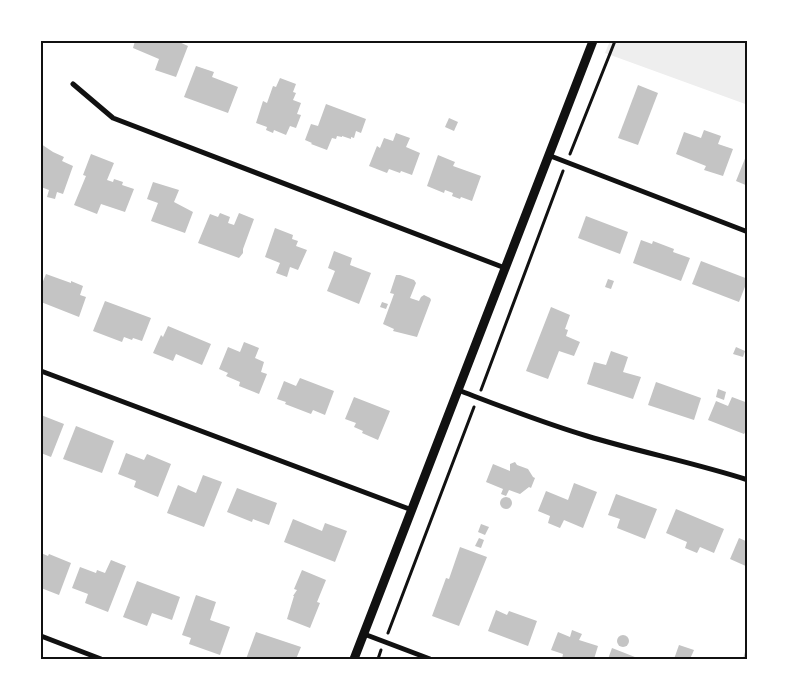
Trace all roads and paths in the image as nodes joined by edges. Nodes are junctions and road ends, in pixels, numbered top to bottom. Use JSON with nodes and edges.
{"nodes":[{"id":1,"x":593,"y":41,"type":"edge"},
{"id":2,"x":615,"y":41,"type":"edge"},
{"id":3,"x":73,"y":84,"type":"dead end"},
{"id":4,"x":548,"y":155,"type":"junction"},
{"id":5,"x":566,"y":162,"type":"junction"},
{"id":6,"x":748,"y":232,"type":"edge"},
{"id":7,"x":505,"y":268,"type":"junction"},
{"id":8,"x":41,"y":371,"type":"edge"},
{"id":9,"x":458,"y":390,"type":"junction"},
{"id":10,"x":478,"y":397,"type":"junction"},
{"id":11,"x":748,"y":480,"type":"edge"},
{"id":12,"x":412,"y":510,"type":"junction"},
{"id":13,"x":364,"y":634,"type":"junction"},
{"id":14,"x":41,"y":636,"type":"edge"},
{"id":15,"x":384,"y":642,"type":"junction"},
{"id":16,"x":101,"y":659,"type":"edge"},
{"id":17,"x":354,"y":659,"type":"edge"},
{"id":18,"x":378,"y":659,"type":"edge"},
{"id":19,"x":430,"y":659,"type":"edge"}],
"edges":[{"from":1,"to":4,"type":"street"},
{"from":2,"to":5,"type":"path"},
{"from":3,"to":7,"type":"street"},
{"from":4,"to":5,"type":"street"},
{"from":4,"to":7,"type":"street"},
{"from":5,"to":6,"type":"street"},
{"from":5,"to":10,"type":"path"},
{"from":7,"to":9,"type":"street"},
{"from":8,"to":12,"type":"street"},
{"from":9,"to":10,"type":"street"},
{"from":9,"to":12,"type":"street"},
{"from":10,"to":11,"type":"street"},
{"from":10,"to":15,"type":"path"},
{"from":12,"to":13,"type":"street"},
{"from":13,"to":15,"type":"street"},
{"from":13,"to":17,"type":"street"},
{"from":14,"to":16,"type":"street"},
{"from":15,"to":18,"type":"path"},
{"from":15,"to":19,"type":"street"}]}
